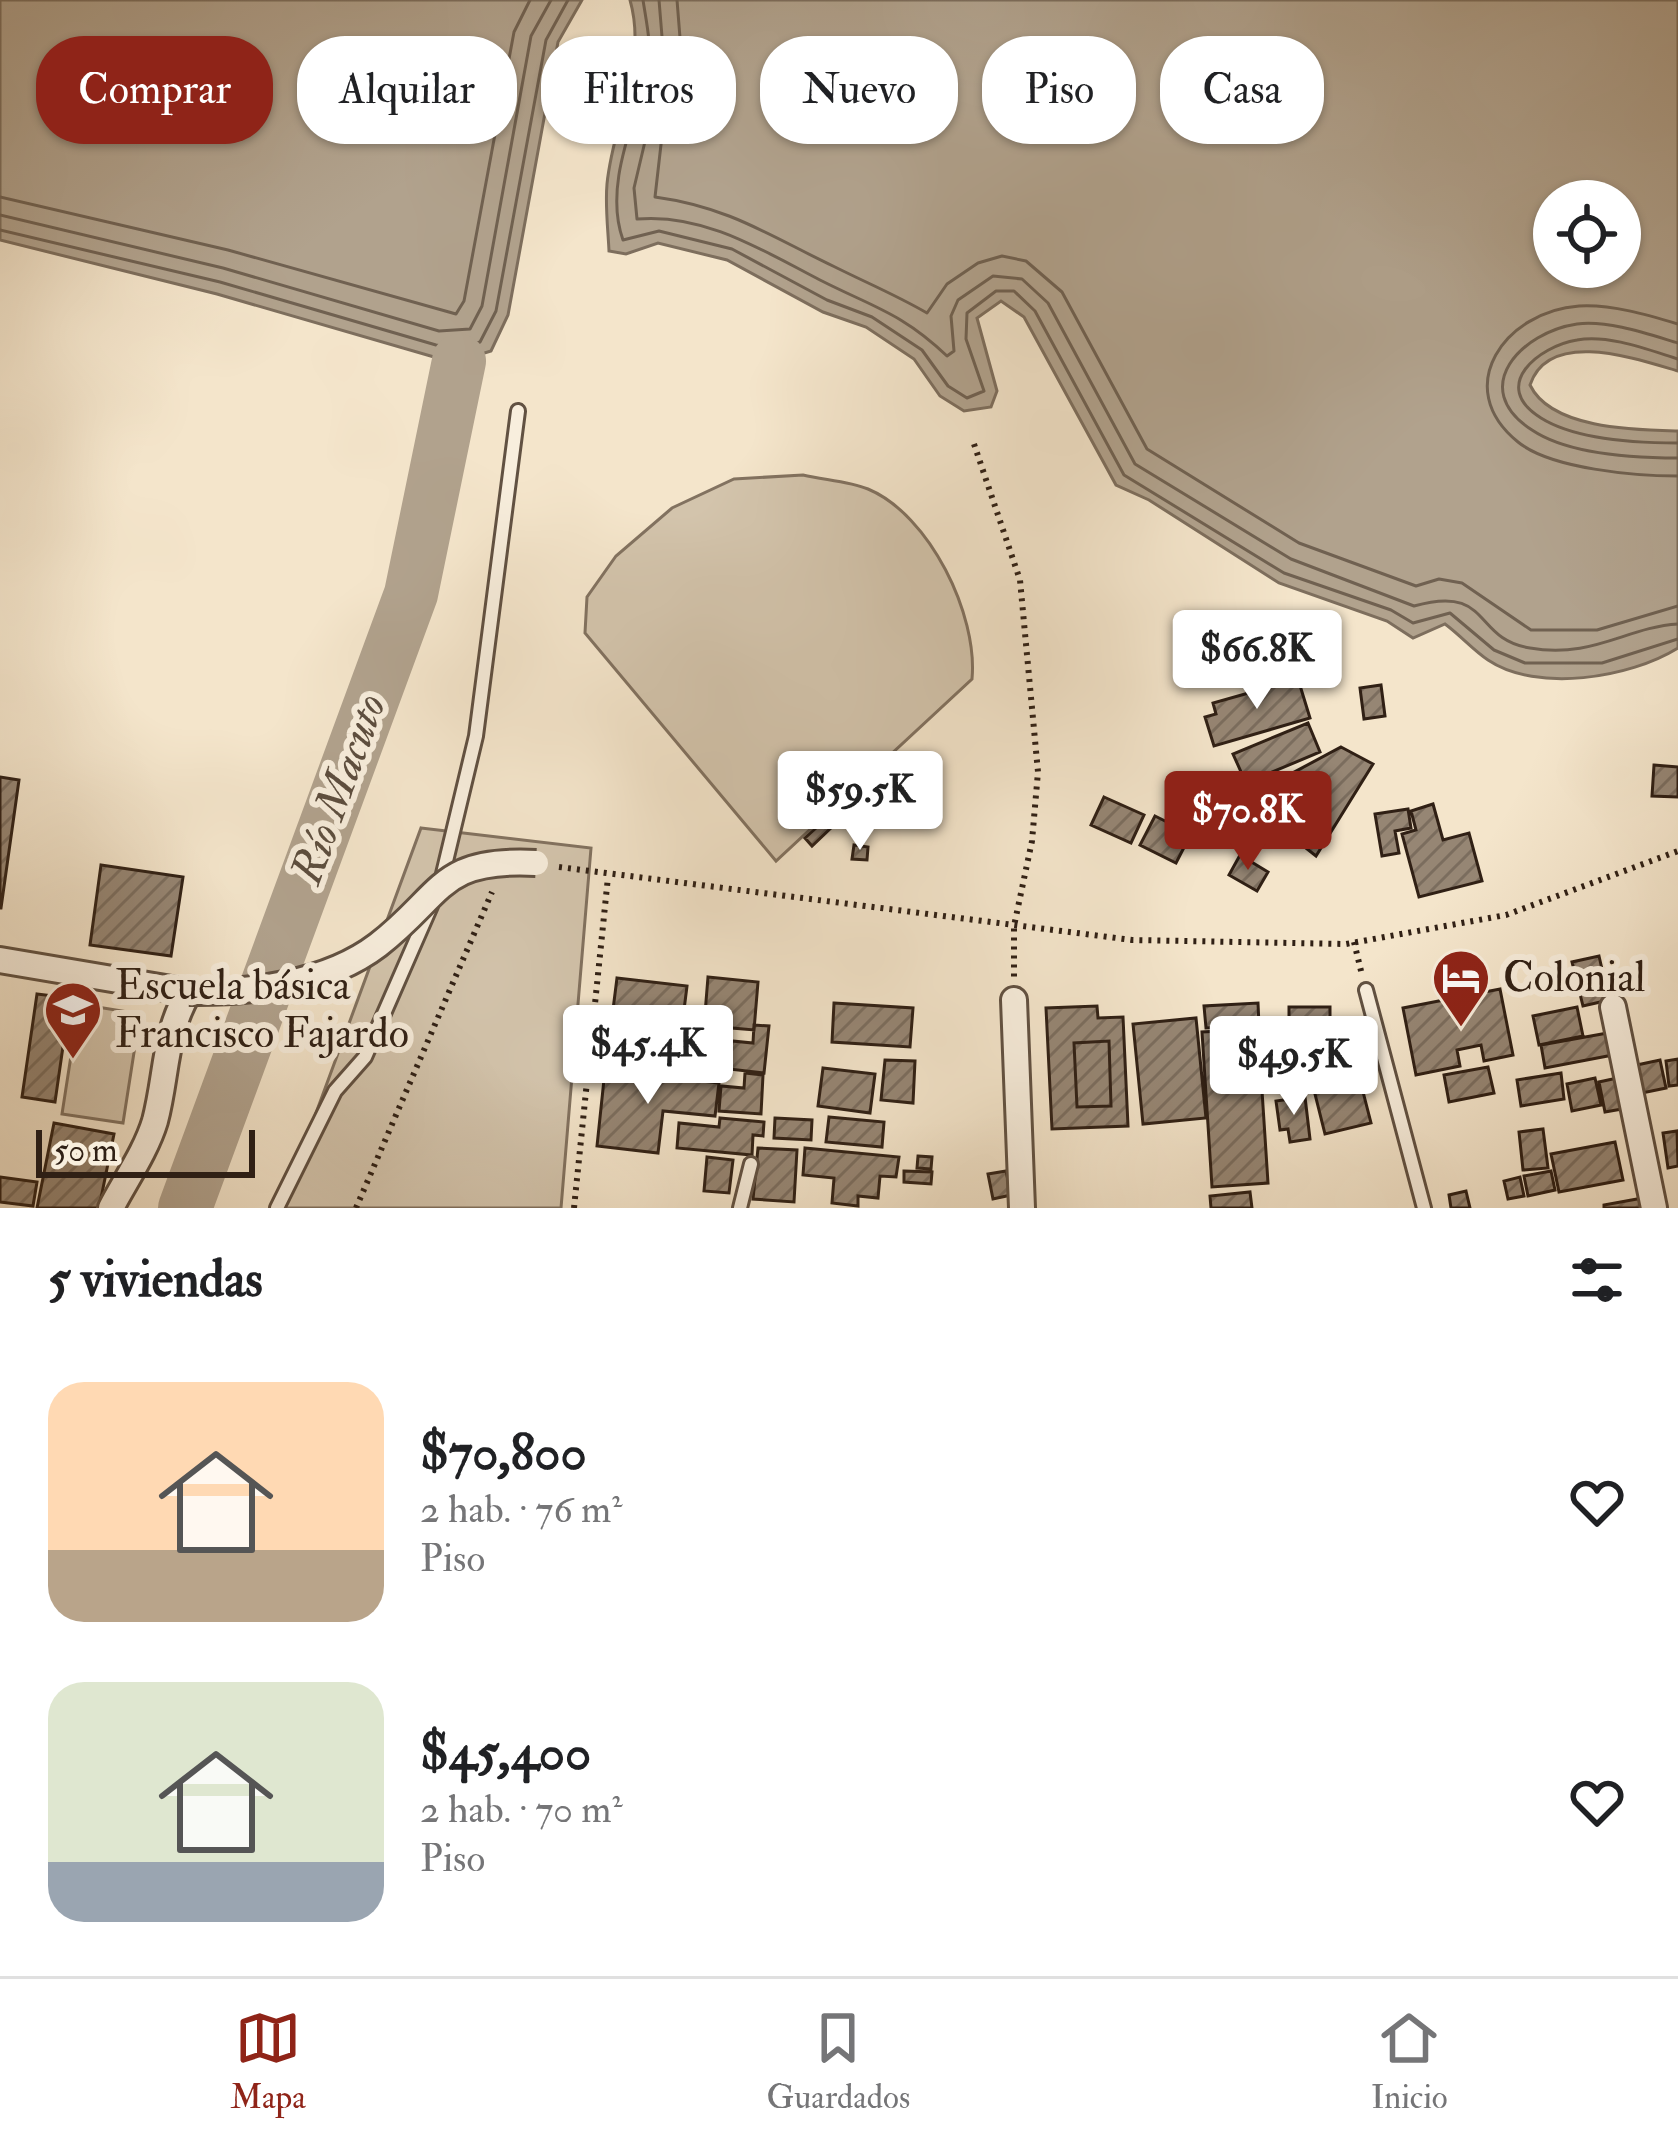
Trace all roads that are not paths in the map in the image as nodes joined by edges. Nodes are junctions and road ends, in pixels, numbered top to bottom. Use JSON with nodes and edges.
{"nodes":[{"id":1,"x":518,"y":411,"type":"dead end"},
{"id":2,"x":536,"y":863,"type":"road end"},
{"id":3,"x":0,"y":960,"type":"edge"},
{"id":4,"x":1366,"y":990,"type":"road end"},
{"id":5,"x":189,"y":992,"type":"junction"},
{"id":6,"x":1014,"y":1000,"type":"road end"},
{"id":7,"x":1613,"y":1007,"type":"dead end"},
{"id":8,"x":751,"y":1165,"type":"dead end"},
{"id":9,"x":111,"y":1208,"type":"edge"},
{"id":10,"x":277,"y":1208,"type":"edge"},
{"id":11,"x":740,"y":1208,"type":"edge"},
{"id":12,"x":1022,"y":1208,"type":"edge"},
{"id":13,"x":1424,"y":1208,"type":"edge"},
{"id":14,"x":1654,"y":1208,"type":"edge"}],
"edges":[{"from":1,"to":10,"type":"lane"},
{"from":2,"to":5,"type":"street","bridge":true},
{"from":3,"to":5,"type":"street"},
{"from":4,"to":13,"type":"lane"},
{"from":5,"to":9,"type":"street"},
{"from":6,"to":12,"type":"street"},
{"from":7,"to":14,"type":"street"},
{"from":8,"to":11,"type":"lane"}]}
